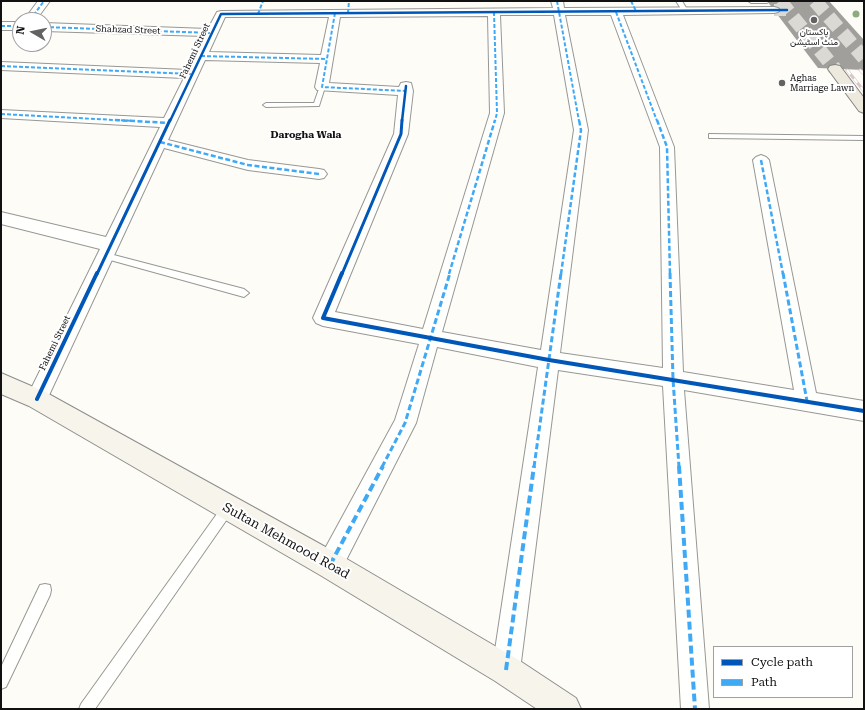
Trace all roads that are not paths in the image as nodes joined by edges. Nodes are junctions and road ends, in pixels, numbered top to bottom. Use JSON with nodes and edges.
{"nodes":[{"id":1,"x":44,"y":1,"type":"edge"},
{"id":2,"x":349,"y":1,"type":"edge"},
{"id":3,"x":751,"y":1,"type":"edge"},
{"id":4,"x":558,"y":6,"type":"edge"},
{"id":5,"x":682,"y":6,"type":"edge"},
{"id":6,"x":771,"y":6,"type":"edge"},
{"id":7,"x":260,"y":7,"type":"edge"},
{"id":8,"x":442,"y":7,"type":"edge"},
{"id":9,"x":628,"y":8,"type":"edge"},
{"id":10,"x":36,"y":12,"type":"edge"},
{"id":11,"x":494,"y":12,"type":"junction"},
{"id":12,"x":342,"y":13,"type":"junction"},
{"id":13,"x":1,"y":26,"type":"edge"},
{"id":14,"x":12,"y":26,"type":"edge"},
{"id":15,"x":52,"y":27,"type":"edge"},
{"id":16,"x":212,"y":33,"type":"junction"},
{"id":17,"x":201,"y":56,"type":"junction"},
{"id":18,"x":327,"y":59,"type":"junction"},
{"id":19,"x":1,"y":66,"type":"edge"},
{"id":20,"x":834,"y":69,"type":"tunnel mouth"},
{"id":21,"x":193,"y":74,"type":"junction"},
{"id":22,"x":322,"y":87,"type":"junction"},
{"id":23,"x":266,"y":105,"type":"dead end"},
{"id":24,"x":864,"y":108,"type":"edge"},
{"id":25,"x":1,"y":114,"type":"edge"},
{"id":26,"x":169,"y":123,"type":"junction"},
{"id":27,"x":712,"y":136,"type":"dead end"},
{"id":28,"x":864,"y":138,"type":"edge"},
{"id":29,"x":160,"y":142,"type":"junction"},
{"id":30,"x":761,"y":160,"type":"dead end"},
{"id":31,"x":319,"y":174,"type":"dead end"},
{"id":32,"x":1,"y":218,"type":"edge"},
{"id":33,"x":108,"y":251,"type":"junction"},
{"id":34,"x":244,"y":293,"type":"dead end"},
{"id":35,"x":430,"y":339,"type":"junction"},
{"id":36,"x":549,"y":360,"type":"junction"},
{"id":37,"x":673,"y":379,"type":"junction"},
{"id":38,"x":1,"y":384,"type":"edge"},
{"id":39,"x":37,"y":398,"type":"junction"},
{"id":40,"x":807,"y":401,"type":"junction"},
{"id":41,"x":864,"y":411,"type":"edge"},
{"id":42,"x":228,"y":508,"type":"junction"},
{"id":43,"x":330,"y":565,"type":"junction"},
{"id":44,"x":45,"y":590,"type":"dead end"},
{"id":45,"x":506,"y":670,"type":"junction"},
{"id":46,"x":1,"y":682,"type":"edge"},
{"id":47,"x":86,"y":709,"type":"edge"},
{"id":48,"x":565,"y":709,"type":"edge"},
{"id":49,"x":695,"y":709,"type":"edge"}],
"edges":[{"from":1,"to":10,"type":"street"},
{"from":2,"to":12,"type":"street"},
{"from":3,"to":6,"type":"lane"},
{"from":4,"to":9,"type":"street","name":"Fahemi Street"},
{"from":4,"to":11,"type":"street","name":"Fahemi Street"},
{"from":4,"to":36,"type":"street"},
{"from":5,"to":6,"type":"street","name":"Fahemi Street"},
{"from":5,"to":9,"type":"street","name":"Fahemi Street"},
{"from":7,"to":12,"type":"street","name":"Fahemi Street"},
{"from":7,"to":16,"type":"street","name":"Fahemi Street"},
{"from":8,"to":11,"type":"street","name":"Fahemi Street"},
{"from":8,"to":12,"type":"street","name":"Fahemi Street"},
{"from":9,"to":37,"type":"street"},
{"from":11,"to":35,"type":"street"},
{"from":12,"to":18,"type":"street"},
{"from":13,"to":14,"type":"street"},
{"from":15,"to":16,"type":"street","name":"Shahzad Street"},
{"from":16,"to":17,"type":"street","name":"Fahemi Street"},
{"from":17,"to":18,"type":"street"},
{"from":17,"to":21,"type":"street","name":"Fahemi Street"},
{"from":18,"to":22,"type":"street"},
{"from":19,"to":21,"type":"street"},
{"from":20,"to":24,"type":"main road"},
{"from":21,"to":26,"type":"street","name":"Fahemi Street"},
{"from":22,"to":23,"type":"lane"},
{"from":22,"to":35,"type":"street"},
{"from":25,"to":26,"type":"street"},
{"from":26,"to":29,"type":"street","name":"Fahemi Street"},
{"from":27,"to":28,"type":"lane"},
{"from":29,"to":31,"type":"street"},
{"from":29,"to":33,"type":"street","name":"Fahemi Street"},
{"from":30,"to":40,"type":"street"},
{"from":32,"to":33,"type":"street"},
{"from":33,"to":34,"type":"lane"},
{"from":33,"to":39,"type":"street","name":"Fahemi Street"},
{"from":35,"to":36,"type":"street"},
{"from":35,"to":43,"type":"street"},
{"from":36,"to":37,"type":"street"},
{"from":36,"to":45,"type":"street"},
{"from":37,"to":40,"type":"street"},
{"from":37,"to":49,"type":"street"},
{"from":38,"to":39,"type":"street","name":"Sultan Mehmood Road"},
{"from":39,"to":42,"type":"street","name":"Sultan Mehmood Road"},
{"from":40,"to":41,"type":"street"},
{"from":42,"to":43,"type":"street","name":"Sultan Mehmood Road"},
{"from":42,"to":47,"type":"lane"},
{"from":43,"to":45,"type":"street","name":"Sultan Mehmood Road"},
{"from":44,"to":46,"type":"lane"},
{"from":45,"to":48,"type":"street","name":"Sultan Mehmood Road"}]}
